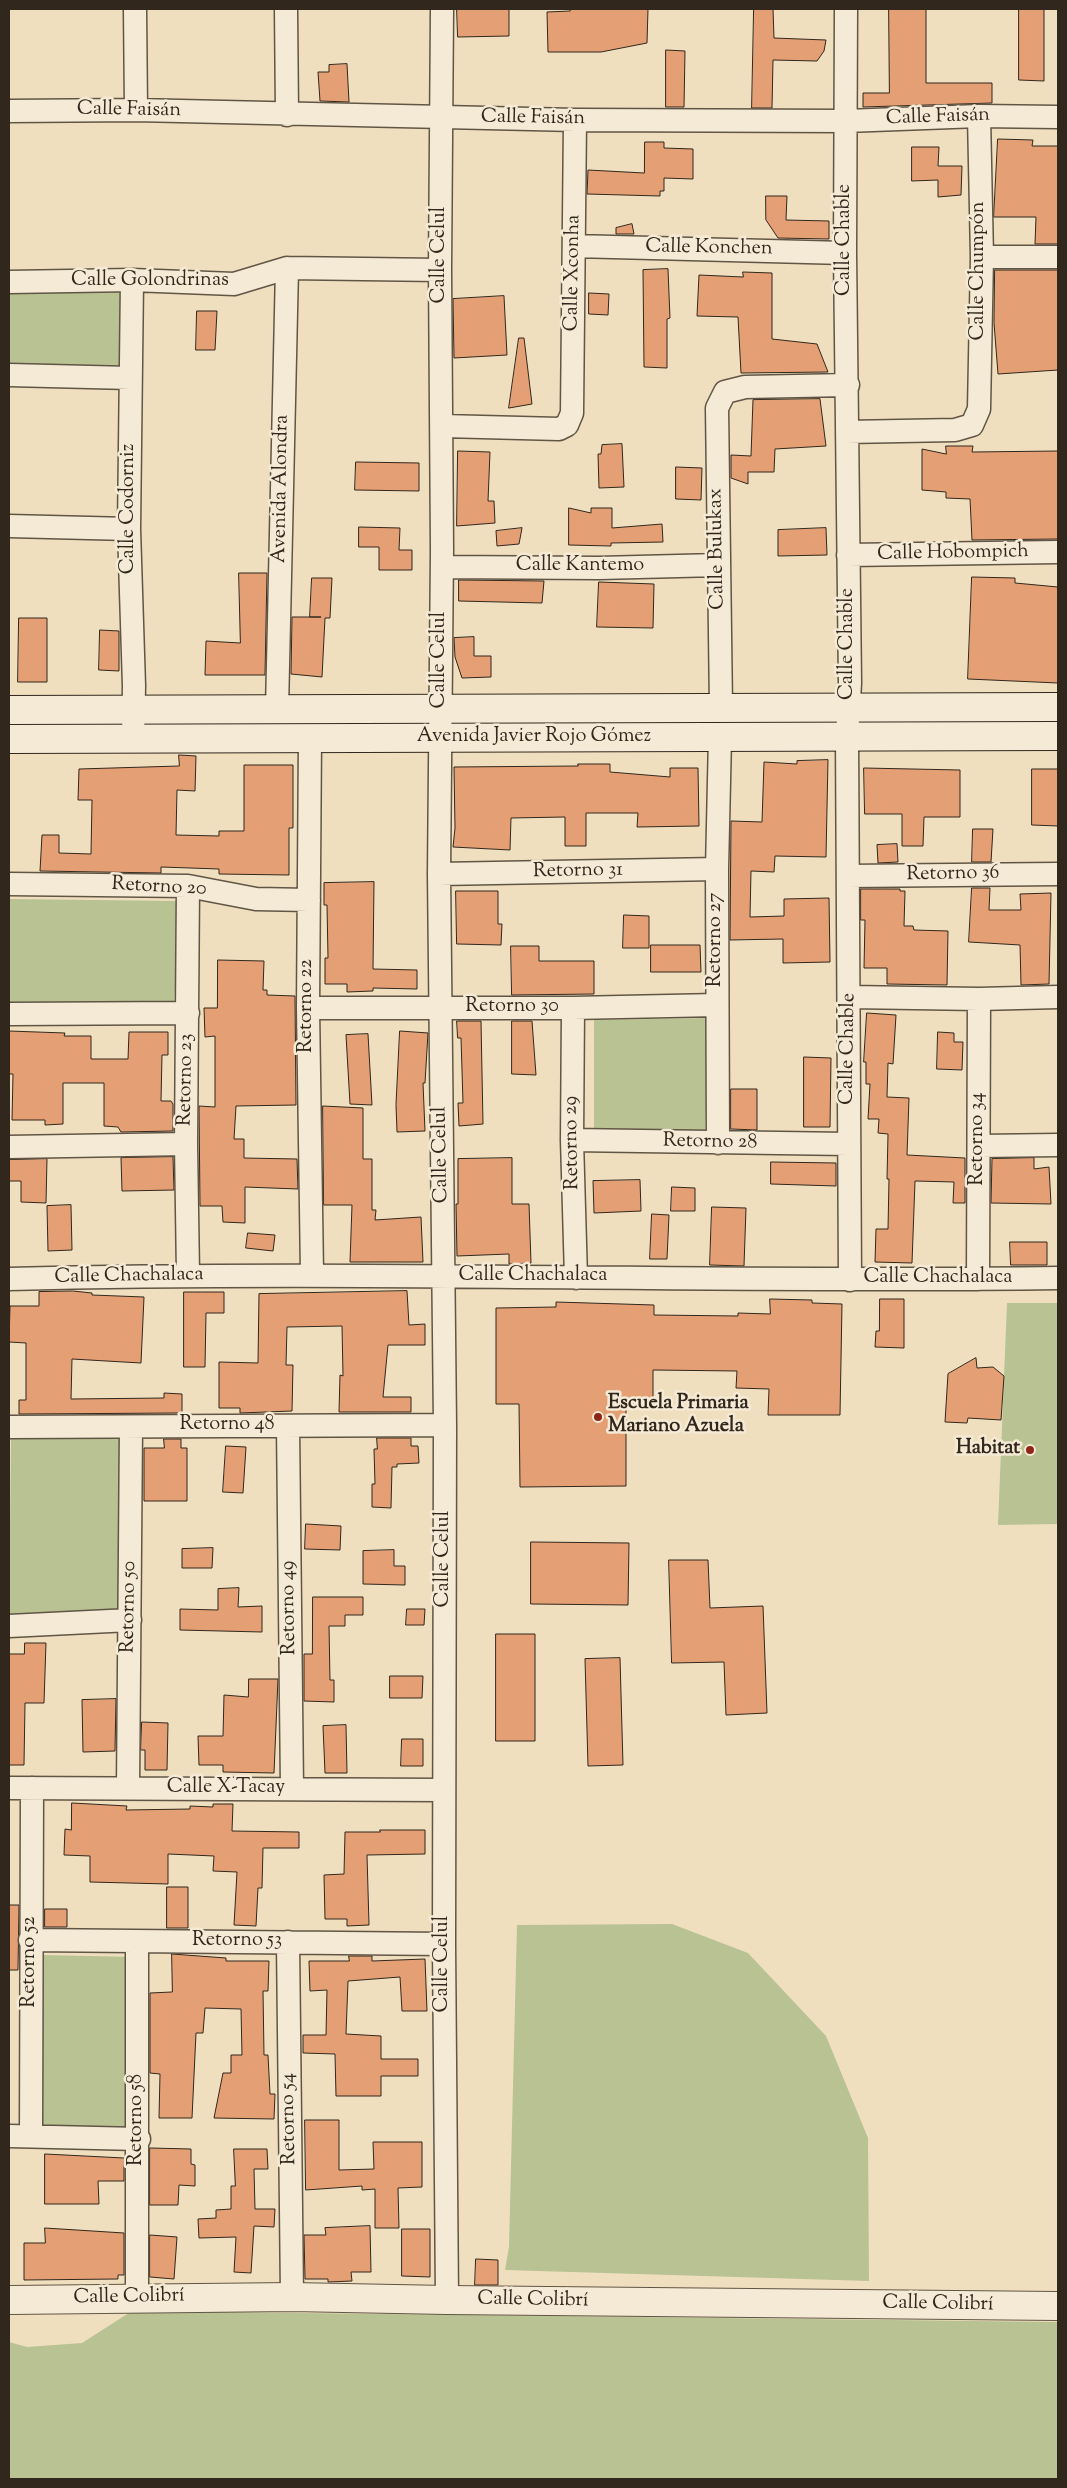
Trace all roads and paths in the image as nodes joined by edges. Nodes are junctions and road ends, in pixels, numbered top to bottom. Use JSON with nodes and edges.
{"nodes":[{"id":1,"x":135,"y":9,"type":"edge"},
{"id":2,"x":286,"y":9,"type":"edge"},
{"id":3,"x":442,"y":9,"type":"edge"},
{"id":4,"x":846,"y":9,"type":"edge"},
{"id":5,"x":136,"y":110,"type":"junction"},
{"id":6,"x":9,"y":111,"type":"edge"},
{"id":7,"x":287,"y":115,"type":"junction"},
{"id":8,"x":979,"y":116,"type":"junction"},
{"id":9,"x":1058,"y":117,"type":"edge"},
{"id":10,"x":441,"y":118,"type":"junction"},
{"id":11,"x":575,"y":120,"type":"junction"},
{"id":12,"x":846,"y":121,"type":"junction"},
{"id":13,"x":574,"y":246,"type":"junction"},
{"id":14,"x":845,"y":253,"type":"junction"},
{"id":15,"x":982,"y":257,"type":"junction"},
{"id":16,"x":1058,"y":257,"type":"edge"},
{"id":17,"x":287,"y":268,"type":"junction"},
{"id":18,"x":440,"y":270,"type":"junction"},
{"id":19,"x":132,"y":280,"type":"junction"},
{"id":20,"x":9,"y":282,"type":"edge"},
{"id":21,"x":9,"y":375,"type":"edge"},
{"id":22,"x":130,"y":378,"type":"junction"},
{"id":23,"x":848,"y":385,"type":"junction"},
{"id":24,"x":442,"y":426,"type":"junction"},
{"id":25,"x":847,"y":432,"type":"junction"},
{"id":26,"x":9,"y":526,"type":"edge"},
{"id":27,"x":129,"y":529,"type":"junction"},
{"id":28,"x":1058,"y":552,"type":"edge"},
{"id":29,"x":848,"y":555,"type":"junction"},
{"id":30,"x":718,"y":565,"type":"junction"},
{"id":31,"x":442,"y":567,"type":"junction"},
{"id":32,"x":1058,"y":707,"type":"edge"},
{"id":33,"x":721,"y":708,"type":"junction"},
{"id":34,"x":849,"y":708,"type":"junction"},
{"id":35,"x":277,"y":709,"type":"junction"},
{"id":36,"x":440,"y":709,"type":"junction"},
{"id":37,"x":9,"y":710,"type":"edge"},
{"id":38,"x":133,"y":710,"type":"junction"},
{"id":39,"x":1058,"y":736,"type":"edge"},
{"id":40,"x":720,"y":737,"type":"junction"},
{"id":41,"x":847,"y":737,"type":"junction"},
{"id":42,"x":310,"y":738,"type":"junction"},
{"id":43,"x":441,"y":738,"type":"junction"},
{"id":44,"x":9,"y":739,"type":"edge"},
{"id":45,"x":133,"y":739,"type":"junction"},
{"id":46,"x":717,"y":869,"type":"junction"},
{"id":47,"x":439,"y":874,"type":"junction"},
{"id":48,"x":1058,"y":874,"type":"edge"},
{"id":49,"x":848,"y":876,"type":"junction"},
{"id":50,"x":9,"y":884,"type":"edge"},
{"id":51,"x":188,"y":886,"type":"junction"},
{"id":52,"x":309,"y":900,"type":"junction"},
{"id":53,"x":850,"y":997,"type":"junction"},
{"id":54,"x":1058,"y":997,"type":"edge"},
{"id":55,"x":979,"y":999,"type":"junction"},
{"id":56,"x":717,"y":1005,"type":"junction"},
{"id":57,"x":308,"y":1008,"type":"junction"},
{"id":58,"x":573,"y":1008,"type":"junction"},
{"id":59,"x":440,"y":1009,"type":"junction"},
{"id":60,"x":9,"y":1014,"type":"edge"},
{"id":61,"x":188,"y":1014,"type":"junction"},
{"id":62,"x":572,"y":1140,"type":"junction"},
{"id":63,"x":718,"y":1143,"type":"junction"},
{"id":64,"x":186,"y":1144,"type":"junction"},
{"id":65,"x":848,"y":1144,"type":"junction"},
{"id":66,"x":980,"y":1146,"type":"junction"},
{"id":67,"x":1058,"y":1146,"type":"edge"},
{"id":68,"x":9,"y":1147,"type":"edge"},
{"id":69,"x":312,"y":1274,"type":"junction"},
{"id":70,"x":188,"y":1275,"type":"junction"},
{"id":71,"x":444,"y":1276,"type":"junction"},
{"id":72,"x":576,"y":1278,"type":"junction"},
{"id":73,"x":1058,"y":1278,"type":"edge"},
{"id":74,"x":978,"y":1279,"type":"junction"},
{"id":75,"x":9,"y":1280,"type":"edge"},
{"id":76,"x":850,"y":1280,"type":"junction"},
{"id":77,"x":445,"y":1425,"type":"junction"},
{"id":78,"x":132,"y":1426,"type":"junction"},
{"id":79,"x":288,"y":1426,"type":"junction"},
{"id":80,"x":9,"y":1427,"type":"edge"},
{"id":81,"x":130,"y":1620,"type":"junction"},
{"id":82,"x":9,"y":1626,"type":"edge"},
{"id":83,"x":9,"y":1788,"type":"edge"},
{"id":84,"x":32,"y":1788,"type":"junction"},
{"id":85,"x":128,"y":1788,"type":"junction"},
{"id":86,"x":292,"y":1789,"type":"junction"},
{"id":87,"x":444,"y":1790,"type":"junction"},
{"id":88,"x":30,"y":1940,"type":"junction"},
{"id":89,"x":288,"y":1942,"type":"junction"},
{"id":90,"x":137,"y":1943,"type":"junction"},
{"id":91,"x":444,"y":1944,"type":"junction"},
{"id":92,"x":20,"y":2135,"type":"edge"},
{"id":93,"x":139,"y":2139,"type":"junction"},
{"id":94,"x":292,"y":2296,"type":"junction"},
{"id":95,"x":138,"y":2298,"type":"junction"},
{"id":96,"x":9,"y":2300,"type":"edge"},
{"id":97,"x":447,"y":2300,"type":"junction"},
{"id":98,"x":1058,"y":2306,"type":"edge"}],
"edges":[{"from":1,"to":5,"type":"street"},
{"from":2,"to":7,"type":"street"},
{"from":3,"to":10,"type":"street","name":"Calle Celul"},
{"from":4,"to":12,"type":"street","name":"Calle Chable"},
{"from":5,"to":6,"type":"street","name":"Calle Faisán"},
{"from":5,"to":7,"type":"street","name":"Calle Faisán"},
{"from":7,"to":10,"type":"street","name":"Calle Faisán"},
{"from":8,"to":9,"type":"street","name":"Calle Faisán"},
{"from":8,"to":12,"type":"street","name":"Calle Faisán"},
{"from":8,"to":15,"type":"street","name":"Calle Chumpón"},
{"from":10,"to":11,"type":"street","name":"Calle Faisán"},
{"from":10,"to":18,"type":"street","name":"Calle Celul"},
{"from":11,"to":12,"type":"street","name":"Calle Faisán"},
{"from":11,"to":13,"type":"street","name":"Calle Xconha"},
{"from":12,"to":14,"type":"street","name":"Calle Chable"},
{"from":13,"to":14,"type":"street","name":"Calle Konchen"},
{"from":13,"to":24,"type":"street","name":"Calle Xconha"},
{"from":14,"to":23,"type":"street","name":"Calle Chable"},
{"from":15,"to":16,"type":"street"},
{"from":15,"to":25,"type":"street","name":"Calle Chumpón"},
{"from":17,"to":18,"type":"street","name":"Calle Golondrinas"},
{"from":17,"to":19,"type":"street","name":"Calle Golondrinas"},
{"from":17,"to":35,"type":"street","name":"Avenida Alondra"},
{"from":18,"to":24,"type":"street","name":"Calle Celul"},
{"from":19,"to":20,"type":"street","name":"Calle Golondrinas"},
{"from":19,"to":22,"type":"street","name":"Calle Codorniz"},
{"from":21,"to":22,"type":"street"},
{"from":22,"to":27,"type":"street","name":"Calle Codorniz"},
{"from":23,"to":25,"type":"street","name":"Calle Chable"},
{"from":23,"to":30,"type":"street","name":"Calle Bulukax"},
{"from":24,"to":31,"type":"street","name":"Calle Celul"},
{"from":25,"to":29,"type":"street","name":"Calle Chable"},
{"from":26,"to":27,"type":"street"},
{"from":27,"to":38,"type":"street","name":"Calle Codorniz"},
{"from":28,"to":29,"type":"street","name":"Calle Hobompich"},
{"from":29,"to":34,"type":"street","name":"Calle Chable"},
{"from":30,"to":31,"type":"street","name":"Calle Kantemo"},
{"from":30,"to":33,"type":"street","name":"Calle Bulukax"},
{"from":31,"to":36,"type":"street","name":"Calle Celul"},
{"from":32,"to":34,"type":"main road","name":"Avenida Javier Rojo Gómez"},
{"from":33,"to":34,"type":"main road","name":"Avenida Javier Rojo Gómez"},
{"from":33,"to":36,"type":"main road","name":"Avenida Javier Rojo Gómez"},
{"from":34,"to":41,"type":"street","name":"Calle Chable"},
{"from":35,"to":36,"type":"main road","name":"Avenida Javier Rojo Gómez"},
{"from":35,"to":38,"type":"main road","name":"Avenida Javier Rojo Gómez"},
{"from":36,"to":43,"type":"street","name":"Calle Celul"},
{"from":37,"to":38,"type":"main road","name":"Avenida Javier Rojo Gómez"},
{"from":38,"to":45,"type":"street","name":"Calle Codorniz"},
{"from":39,"to":41,"type":"main road","name":"Avenida Javier Rojo Gómez"},
{"from":40,"to":41,"type":"main road","name":"Avenida Javier Rojo Gómez"},
{"from":40,"to":43,"type":"main road","name":"Avenida Javier Rojo Gómez"},
{"from":40,"to":46,"type":"street","name":"Retorno 27"},
{"from":41,"to":49,"type":"street","name":"Calle Chable"},
{"from":42,"to":43,"type":"main road","name":"Avenida Javier Rojo Gómez"},
{"from":42,"to":45,"type":"main road","name":"Avenida Javier Rojo Gómez"},
{"from":42,"to":52,"type":"street","name":"Retorno 22"},
{"from":43,"to":47,"type":"street","name":"Calle Celul"},
{"from":44,"to":45,"type":"main road","name":"Avenida Javier Rojo Gómez"},
{"from":46,"to":47,"type":"street","name":"Retorno 31"},
{"from":46,"to":56,"type":"street","name":"Retorno 27"},
{"from":47,"to":59,"type":"street","name":"Calle Celul"},
{"from":48,"to":49,"type":"street","name":"Retorno 36"},
{"from":49,"to":53,"type":"street","name":"Calle Chable"},
{"from":50,"to":51,"type":"street","name":"Retorno 20"},
{"from":51,"to":52,"type":"street","name":"Retorno 20"},
{"from":51,"to":61,"type":"street","name":"Retorno 23"},
{"from":52,"to":57,"type":"street","name":"Retorno 22"},
{"from":53,"to":55,"type":"street"},
{"from":53,"to":65,"type":"street","name":"Calle Chable"},
{"from":54,"to":55,"type":"street"},
{"from":55,"to":66,"type":"street","name":"Retorno 34"},
{"from":56,"to":58,"type":"street","name":"Retorno 30"},
{"from":56,"to":63,"type":"street","name":"Retorno 27"},
{"from":57,"to":59,"type":"street","name":"Retorno 30"},
{"from":57,"to":69,"type":"street","name":"Retorno 22"},
{"from":58,"to":59,"type":"street","name":"Retorno 30"},
{"from":58,"to":62,"type":"street","name":"Retorno 29"},
{"from":59,"to":71,"type":"street","name":"Calle Celul"},
{"from":60,"to":61,"type":"street"},
{"from":61,"to":64,"type":"street","name":"Retorno 23"},
{"from":62,"to":63,"type":"street","name":"Retorno 28"},
{"from":62,"to":72,"type":"street","name":"Retorno 29"},
{"from":63,"to":65,"type":"street","name":"Retorno 28"},
{"from":64,"to":68,"type":"street"},
{"from":64,"to":70,"type":"street","name":"Retorno 23"},
{"from":65,"to":76,"type":"street","name":"Calle Chable"},
{"from":66,"to":67,"type":"street"},
{"from":66,"to":74,"type":"street","name":"Retorno 34"},
{"from":69,"to":70,"type":"street","name":"Calle Chachalaca"},
{"from":69,"to":71,"type":"street","name":"Calle Chachalaca"},
{"from":70,"to":75,"type":"street","name":"Calle Chachalaca"},
{"from":71,"to":72,"type":"street","name":"Calle Chachalaca"},
{"from":71,"to":77,"type":"street","name":"Calle Celul"},
{"from":72,"to":76,"type":"street","name":"Calle Chachalaca"},
{"from":73,"to":74,"type":"street","name":"Calle Chachalaca"},
{"from":74,"to":76,"type":"street","name":"Calle Chachalaca"},
{"from":77,"to":79,"type":"street","name":"Retorno 48"},
{"from":77,"to":87,"type":"street","name":"Calle Celul"},
{"from":78,"to":79,"type":"street","name":"Retorno 48"},
{"from":78,"to":80,"type":"street","name":"Retorno 48"},
{"from":78,"to":81,"type":"street","name":"Retorno 50"},
{"from":79,"to":86,"type":"street","name":"Retorno 49"},
{"from":81,"to":82,"type":"street"},
{"from":81,"to":85,"type":"street","name":"Retorno 50"},
{"from":83,"to":84,"type":"street","name":"Calle X-Tacay"},
{"from":84,"to":85,"type":"street","name":"Calle X-Tacay"},
{"from":84,"to":88,"type":"street","name":"Retorno 52"},
{"from":85,"to":86,"type":"street","name":"Calle X-Tacay"},
{"from":86,"to":87,"type":"street","name":"Calle X-Tacay"},
{"from":87,"to":91,"type":"street","name":"Calle Celul"},
{"from":88,"to":90,"type":"street","name":"Retorno 53"},
{"from":88,"to":92,"type":"street","name":"Retorno 52"},
{"from":89,"to":90,"type":"street","name":"Retorno 53"},
{"from":89,"to":91,"type":"street","name":"Retorno 53"},
{"from":89,"to":94,"type":"street","name":"Retorno 54"},
{"from":90,"to":93,"type":"street","name":"Retorno 58"},
{"from":91,"to":97,"type":"street","name":"Calle Celul"},
{"from":92,"to":93,"type":"street"},
{"from":93,"to":95,"type":"street","name":"Retorno 58"},
{"from":94,"to":95,"type":"main road","name":"Calle Colibrí"},
{"from":94,"to":97,"type":"main road","name":"Calle Colibrí"},
{"from":95,"to":96,"type":"main road","name":"Calle Colibrí"},
{"from":97,"to":98,"type":"main road","name":"Calle Colibrí"}]}
